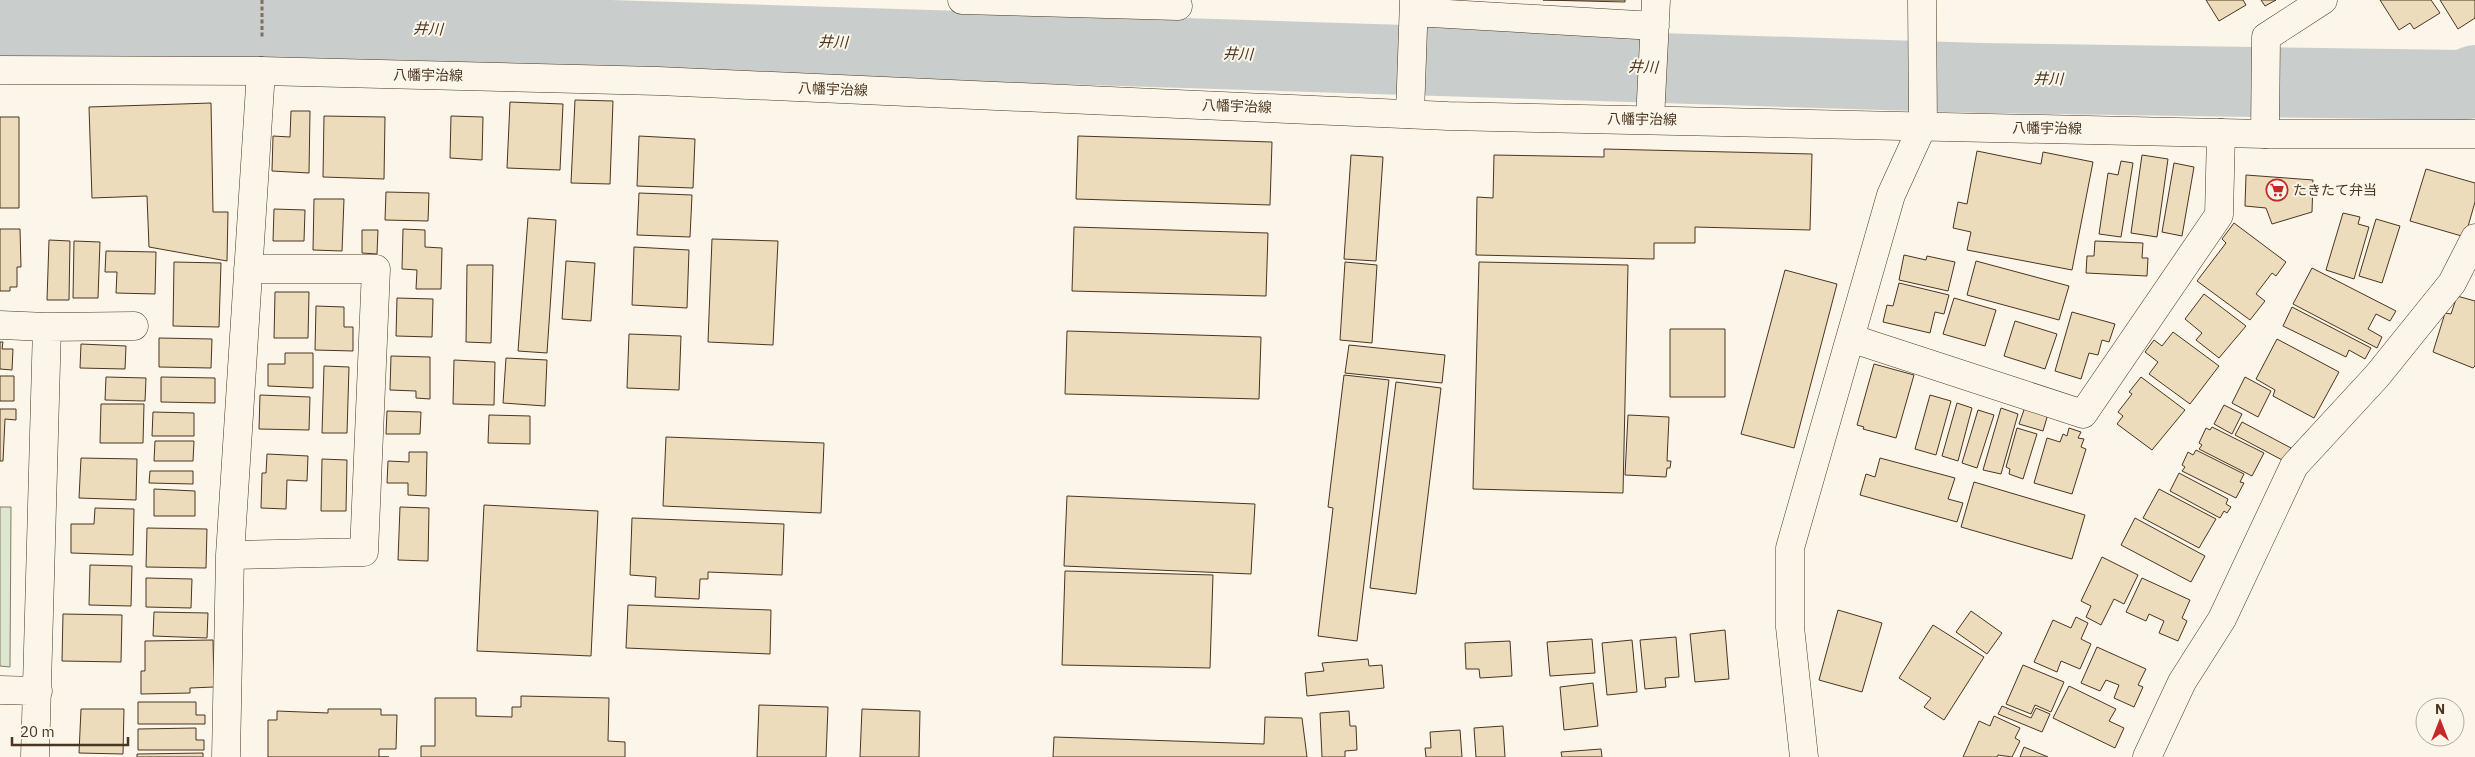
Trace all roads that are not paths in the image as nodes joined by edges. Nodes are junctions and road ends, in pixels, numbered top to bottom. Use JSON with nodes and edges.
{"nodes":[{"id":1,"x":962,"y":0,"type":"edge"},
{"id":2,"x":2323,"y":0,"type":"edge"},
{"id":3,"x":1922,"y":5,"type":"edge"},
{"id":4,"x":1178,"y":6,"type":"dead end"},
{"id":5,"x":1414,"y":12,"type":"edge"},
{"id":6,"x":1656,"y":21,"type":"edge"},
{"id":7,"x":0,"y":70,"type":"edge"},
{"id":8,"x":261,"y":71,"type":"junction"},
{"id":9,"x":1410,"y":114,"type":"junction"},
{"id":10,"x":1650,"y":120,"type":"junction"},
{"id":11,"x":1923,"y":123,"type":"junction"},
{"id":12,"x":2221,"y":133,"type":"junction"},
{"id":13,"x":2265,"y":134,"type":"junction"},
{"id":14,"x":2475,"y":134,"type":"edge"},
{"id":15,"x":2475,"y":238,"type":"edge"},
{"id":16,"x":248,"y":269,"type":"junction"},
{"id":17,"x":2463,"y":287,"type":"edge"},
{"id":18,"x":0,"y":325,"type":"edge"},
{"id":19,"x":134,"y":326,"type":"dead end"},
{"id":20,"x":47,"y":327,"type":"junction"},
{"id":21,"x":1850,"y":338,"type":"junction"},
{"id":22,"x":230,"y":555,"type":"junction"},
{"id":23,"x":0,"y":690,"type":"edge"},
{"id":24,"x":38,"y":691,"type":"junction"},
{"id":25,"x":35,"y":757,"type":"edge"},
{"id":26,"x":226,"y":757,"type":"edge"},
{"id":27,"x":1804,"y":757,"type":"edge"},
{"id":28,"x":2147,"y":757,"type":"edge"}],
"edges":[{"from":1,"to":4,"type":"street"},
{"from":2,"to":13,"type":"street"},
{"from":3,"to":11,"type":"street"},
{"from":5,"to":6,"type":"street"},
{"from":5,"to":9,"type":"street"},
{"from":6,"to":10,"type":"street"},
{"from":7,"to":8,"type":"street","name":"八幡宇治線"},
{"from":8,"to":9,"type":"street","name":"八幡宇治線"},
{"from":8,"to":16,"type":"street"},
{"from":9,"to":10,"type":"street","name":"八幡宇治線"},
{"from":10,"to":11,"type":"street","name":"八幡宇治線"},
{"from":11,"to":12,"type":"street","name":"八幡宇治線"},
{"from":11,"to":21,"type":"street"},
{"from":12,"to":13,"type":"street","name":"八幡宇治線"},
{"from":12,"to":21,"type":"street"},
{"from":13,"to":14,"type":"street","name":"八幡宇治線"},
{"from":15,"to":17,"type":"street"},
{"from":16,"to":22,"type":"street"},
{"from":16,"to":22,"type":"street"},
{"from":17,"to":28,"type":"street"},
{"from":18,"to":20,"type":"street"},
{"from":19,"to":20,"type":"street"},
{"from":20,"to":24,"type":"street"},
{"from":21,"to":27,"type":"street"},
{"from":22,"to":26,"type":"street"},
{"from":23,"to":24,"type":"street"},
{"from":24,"to":25,"type":"street"}]}
